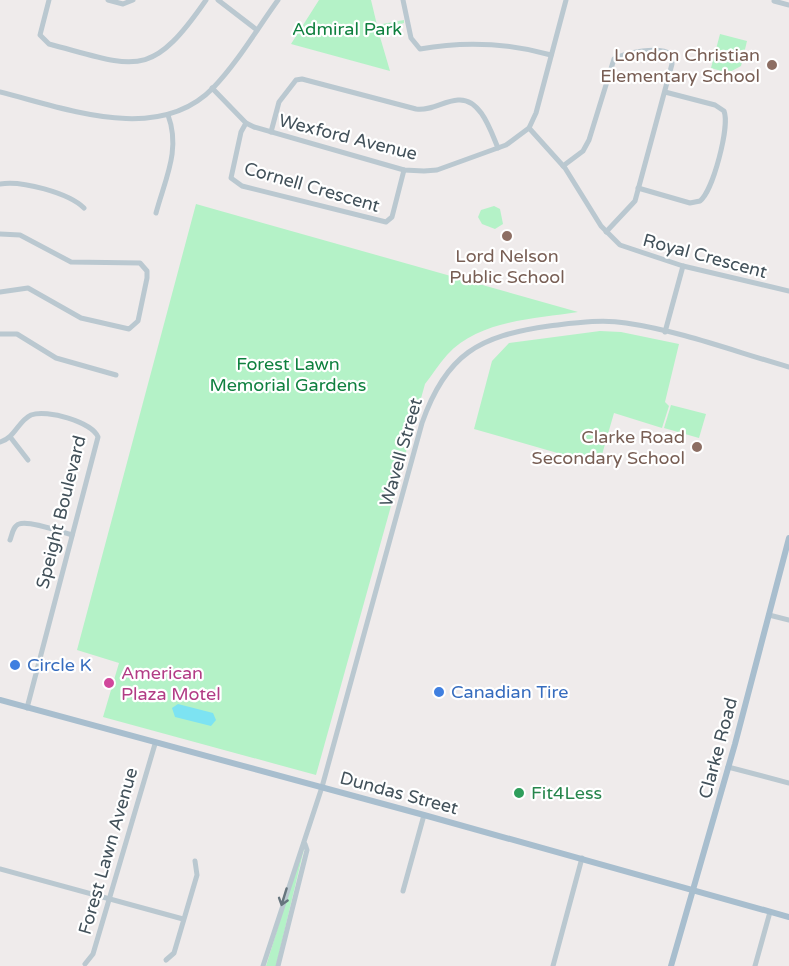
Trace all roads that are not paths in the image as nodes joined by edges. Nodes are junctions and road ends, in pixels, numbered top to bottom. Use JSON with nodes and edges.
{"nodes":[{"id":1,"x":49,"y":0,"type":"edge"},
{"id":2,"x":108,"y":0,"type":"edge"},
{"id":3,"x":133,"y":0,"type":"edge"},
{"id":4,"x":206,"y":0,"type":"edge"},
{"id":5,"x":218,"y":0,"type":"edge"},
{"id":6,"x":278,"y":0,"type":"edge"},
{"id":7,"x":403,"y":0,"type":"edge"},
{"id":8,"x":566,"y":0,"type":"edge"},
{"id":9,"x":774,"y":1,"type":"edge"},
{"id":10,"x":789,"y":5,"type":"edge"},
{"id":11,"x":257,"y":30,"type":"junction"},
{"id":12,"x":551,"y":55,"type":"junction"},
{"id":13,"x":212,"y":88,"type":"junction"},
{"id":14,"x":0,"y":92,"type":"edge"},
{"id":15,"x":665,"y":92,"type":"junction"},
{"id":16,"x":168,"y":115,"type":"junction"},
{"id":17,"x":246,"y":123,"type":"junction"},
{"id":18,"x":529,"y":128,"type":"junction"},
{"id":19,"x":271,"y":132,"type":"junction"},
{"id":20,"x":498,"y":148,"type":"junction"},
{"id":21,"x":563,"y":166,"type":"junction"},
{"id":22,"x":404,"y":170,"type":"junction"},
{"id":23,"x":0,"y":184,"type":"edge"},
{"id":24,"x":639,"y":188,"type":"junction"},
{"id":25,"x":84,"y":208,"type":"dead end"},
{"id":26,"x":156,"y":213,"type":"dead end"},
{"id":27,"x":606,"y":232,"type":"junction"},
{"id":28,"x":0,"y":234,"type":"edge"},
{"id":29,"x":683,"y":266,"type":"junction"},
{"id":30,"x":789,"y":291,"type":"edge"},
{"id":31,"x":0,"y":292,"type":"edge"},
{"id":32,"x":665,"y":332,"type":"junction"},
{"id":33,"x":0,"y":334,"type":"edge"},
{"id":34,"x":789,"y":367,"type":"edge"},
{"id":35,"x":116,"y":375,"type":"dead end"},
{"id":36,"x":11,"y":438,"type":"junction"},
{"id":37,"x":0,"y":442,"type":"edge"},
{"id":38,"x":28,"y":459,"type":"dead end"},
{"id":39,"x":72,"y":535,"type":"junction"},
{"id":40,"x":789,"y":538,"type":"edge"},
{"id":41,"x":10,"y":540,"type":"dead end"},
{"id":42,"x":769,"y":615,"type":"junction"},
{"id":43,"x":789,"y":620,"type":"edge"},
{"id":44,"x":0,"y":700,"type":"edge"},
{"id":45,"x":27,"y":708,"type":"junction"},
{"id":46,"x":155,"y":744,"type":"junction"},
{"id":47,"x":728,"y":767,"type":"junction"},
{"id":48,"x":789,"y":783,"type":"edge"},
{"id":49,"x":322,"y":787,"type":"junction"},
{"id":50,"x":424,"y":815,"type":"junction"},
{"id":51,"x":305,"y":844,"type":"junction"},
{"id":52,"x":582,"y":858,"type":"junction"},
{"id":53,"x":195,"y":861,"type":"dead end"},
{"id":54,"x":0,"y":868,"type":"edge"},
{"id":55,"x":694,"y":889,"type":"junction"},
{"id":56,"x":403,"y":891,"type":"dead end"},
{"id":57,"x":110,"y":898,"type":"junction"},
{"id":58,"x":770,"y":912,"type":"junction"},
{"id":59,"x":789,"y":917,"type":"edge"},
{"id":60,"x":183,"y":919,"type":"junction"},
{"id":61,"x":166,"y":960,"type":"dead end"},
{"id":62,"x":85,"y":964,"type":"dead end"},
{"id":63,"x":263,"y":966,"type":"edge"},
{"id":64,"x":278,"y":966,"type":"edge"},
{"id":65,"x":553,"y":966,"type":"edge"},
{"id":66,"x":671,"y":966,"type":"edge"},
{"id":67,"x":755,"y":966,"type":"edge"}],
"edges":[{"from":1,"to":4,"type":"street"},
{"from":2,"to":3,"type":"street"},
{"from":5,"to":11,"type":"street"},
{"from":6,"to":11,"type":"street"},
{"from":7,"to":12,"type":"street"},
{"from":8,"to":12,"type":"street"},
{"from":9,"to":10,"type":"street"},
{"from":11,"to":13,"type":"street"},
{"from":12,"to":18,"type":"street"},
{"from":13,"to":16,"type":"street"},
{"from":13,"to":17,"type":"street","name":"Wexford Avenue"},
{"from":14,"to":16,"type":"street"},
{"from":15,"to":21,"type":"street"},
{"from":15,"to":24,"type":"street"},
{"from":15,"to":24,"type":"street"},
{"from":16,"to":26,"type":"street"},
{"from":17,"to":19,"type":"street","name":"Wexford Avenue"},
{"from":17,"to":22,"type":"street","name":"Cornell Crescent"},
{"from":18,"to":20,"type":"street","name":"Wexford Avenue"},
{"from":18,"to":21,"type":"street","name":"Royal Crescent"},
{"from":19,"to":20,"type":"street"},
{"from":19,"to":22,"type":"street","name":"Wexford Avenue"},
{"from":20,"to":22,"type":"street","name":"Wexford Avenue"},
{"from":21,"to":27,"type":"street","name":"Royal Crescent"},
{"from":23,"to":25,"type":"street"},
{"from":24,"to":27,"type":"street"},
{"from":27,"to":29,"type":"street","name":"Royal Crescent"},
{"from":28,"to":31,"type":"street"},
{"from":29,"to":30,"type":"street","name":"Royal Crescent"},
{"from":29,"to":32,"type":"street"},
{"from":32,"to":34,"type":"street","name":"Wavell Street"},
{"from":32,"to":49,"type":"street","name":"Wavell Street"},
{"from":33,"to":35,"type":"street"},
{"from":36,"to":37,"type":"street","name":"Speight Boulevard"},
{"from":36,"to":38,"type":"street"},
{"from":36,"to":39,"type":"street","name":"Speight Boulevard"},
{"from":39,"to":41,"type":"street"},
{"from":39,"to":45,"type":"street","name":"Speight Boulevard"},
{"from":40,"to":42,"type":"main road","name":"Clarke Road"},
{"from":42,"to":43,"type":"street"},
{"from":42,"to":47,"type":"main road","name":"Clarke Road"},
{"from":44,"to":45,"type":"main road","name":"Dundas Street"},
{"from":45,"to":46,"type":"main road","name":"Dundas Street"},
{"from":46,"to":49,"type":"main road","name":"Dundas Street"},
{"from":46,"to":57,"type":"street","name":"Forest Lawn Avenue"},
{"from":47,"to":48,"type":"street"},
{"from":47,"to":55,"type":"main road","name":"Clarke Road"},
{"from":49,"to":50,"type":"main road","name":"Dundas Street"},
{"from":49,"to":51,"type":"street","name":"Wavell Street"},
{"from":50,"to":52,"type":"main road","name":"Dundas Street"},
{"from":50,"to":56,"type":"street"},
{"from":51,"to":63,"type":"street","one_way":true},
{"from":51,"to":64,"type":"street"},
{"from":52,"to":55,"type":"main road","name":"Dundas Street"},
{"from":52,"to":65,"type":"street"},
{"from":53,"to":60,"type":"street"},
{"from":54,"to":57,"type":"street"},
{"from":55,"to":58,"type":"main road","name":"Dundas Street"},
{"from":55,"to":66,"type":"main road","name":"Clarke Road"},
{"from":57,"to":60,"type":"street"},
{"from":57,"to":62,"type":"street","name":"Forest Lawn Avenue"},
{"from":58,"to":59,"type":"main road","name":"Dundas Street"},
{"from":58,"to":67,"type":"street"},
{"from":60,"to":61,"type":"street"}]}
